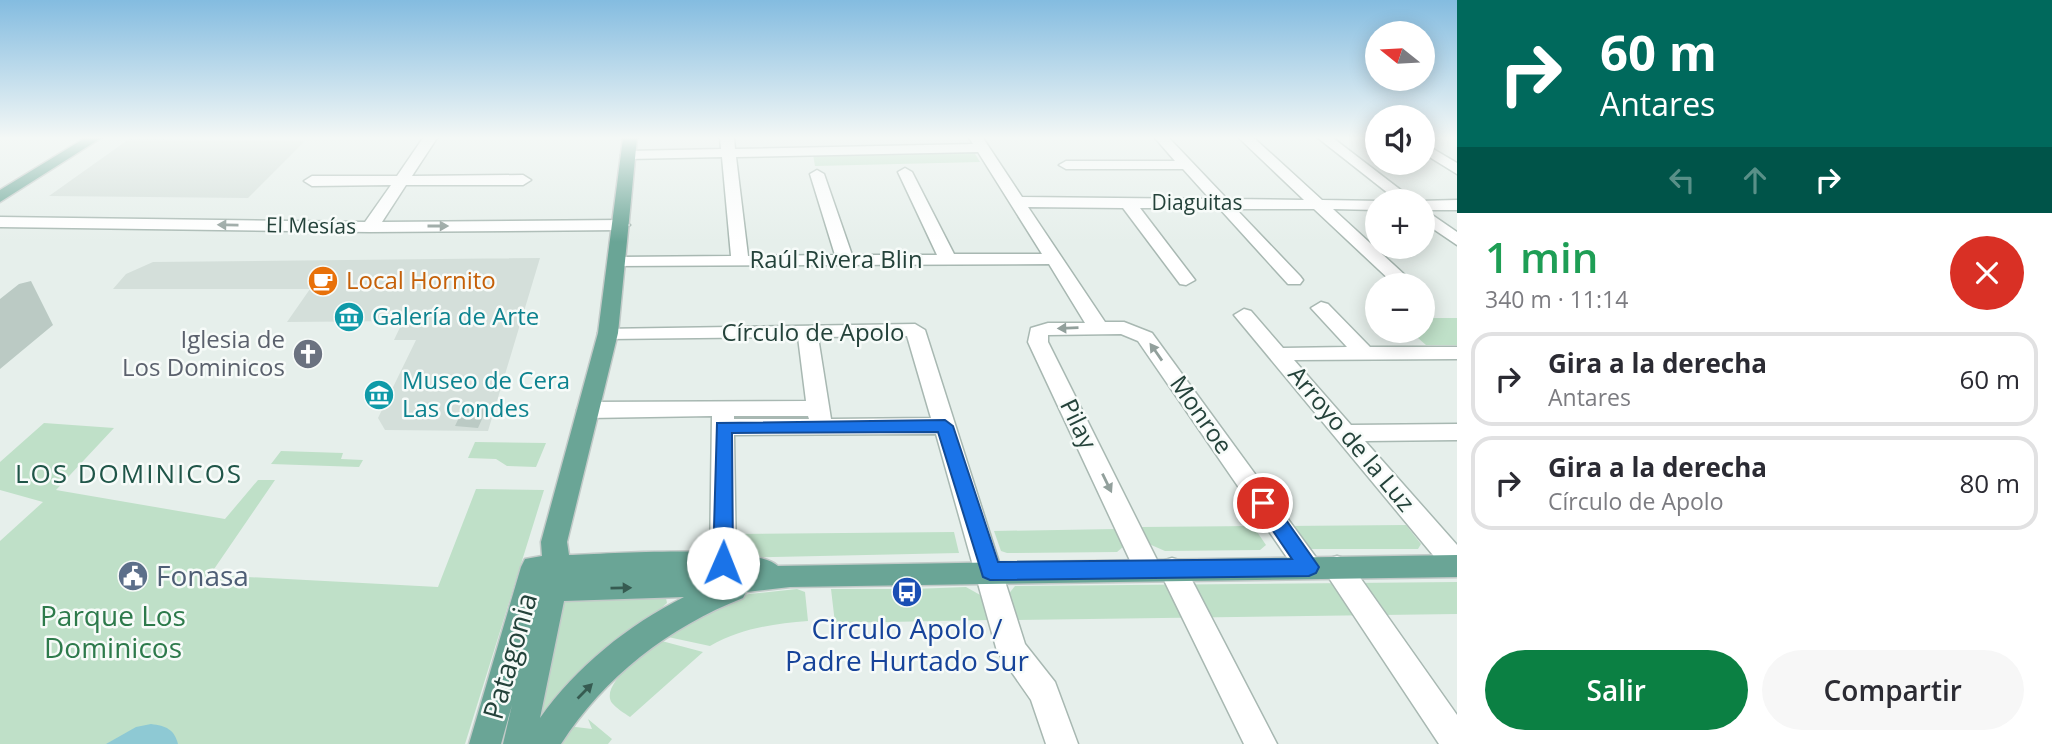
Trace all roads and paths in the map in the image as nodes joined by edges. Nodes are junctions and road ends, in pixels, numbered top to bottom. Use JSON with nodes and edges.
{"nodes":[{"id":1,"x":905,"y":172,"type":"dead end"},
{"id":2,"x":39,"y":173,"type":"edge"},
{"id":3,"x":407,"y":173,"type":"edge"},
{"id":4,"x":626,"y":173,"type":"edge"},
{"id":5,"x":731,"y":173,"type":"edge"},
{"id":6,"x":999,"y":173,"type":"edge"},
{"id":7,"x":1195,"y":173,"type":"edge"},
{"id":8,"x":1284,"y":173,"type":"edge"},
{"id":9,"x":1370,"y":173,"type":"edge"},
{"id":10,"x":817,"y":174,"type":"dead end"},
{"id":11,"x":402,"y":180,"type":"junction"},
{"id":12,"x":523,"y":180,"type":"dead end"},
{"id":13,"x":312,"y":181,"type":"dead end"},
{"id":14,"x":1391,"y":189,"type":"edge"},
{"id":15,"x":0,"y":197,"type":"edge"},
{"id":16,"x":1018,"y":202,"type":"junction"},
{"id":17,"x":1128,"y":203,"type":"junction"},
{"id":18,"x":1223,"y":204,"type":"junction"},
{"id":19,"x":1318,"y":204,"type":"junction"},
{"id":20,"x":1365,"y":205,"type":"edge"},
{"id":21,"x":1435,"y":205,"type":"edge"},
{"id":22,"x":1457,"y":205,"type":"edge"},
{"id":23,"x":0,"y":222,"type":"edge"},
{"id":24,"x":1435,"y":223,"type":"edge"},
{"id":25,"x":622,"y":225,"type":"junction"},
{"id":26,"x":370,"y":227,"type":"junction"},
{"id":27,"x":1457,"y":240,"type":"edge"},
{"id":28,"x":1054,"y":259,"type":"junction"},
{"id":29,"x":845,"y":260,"type":"junction"},
{"id":30,"x":948,"y":260,"type":"junction"},
{"id":31,"x":740,"y":261,"type":"junction"},
{"id":32,"x":618,"y":262,"type":"junction"},
{"id":33,"x":1392,"y":273,"type":"edge"},
{"id":34,"x":1186,"y":280,"type":"dead end"},
{"id":35,"x":1294,"y":280,"type":"dead end"},
{"id":36,"x":1321,"y":308,"type":"dead end"},
{"id":37,"x":1244,"y":315,"type":"dead end"},
{"id":38,"x":1098,"y":327,"type":"junction"},
{"id":39,"x":807,"y":331,"type":"junction"},
{"id":40,"x":608,"y":333,"type":"junction"},
{"id":41,"x":1364,"y":353,"type":"junction"},
{"id":42,"x":1457,"y":353,"type":"edge"},
{"id":43,"x":1280,"y":354,"type":"junction"},
{"id":44,"x":588,"y":410,"type":"junction"},
{"id":45,"x":819,"y":417,"type":"junction"},
{"id":46,"x":723,"y":418,"type":"junction"},
{"id":47,"x":945,"y":426,"type":"junction"},
{"id":48,"x":1457,"y":432,"type":"edge"},
{"id":49,"x":1346,"y":433,"type":"junction"},
{"id":50,"x":723,"y":563,"type":"junction"},
{"id":51,"x":1457,"y":565,"type":"edge"},
{"id":52,"x":1323,"y":567,"type":"junction"},
{"id":53,"x":1160,"y":569,"type":"junction"},
{"id":54,"x":546,"y":571,"type":"junction"},
{"id":55,"x":990,"y":571,"type":"junction"},
{"id":56,"x":790,"y":576,"type":"junction"},
{"id":57,"x":1457,"y":743,"type":"edge"},
{"id":58,"x":485,"y":744,"type":"edge"},
{"id":59,"x":519,"y":744,"type":"edge"},
{"id":60,"x":542,"y":744,"type":"edge"},
{"id":61,"x":1062,"y":744,"type":"edge"},
{"id":62,"x":1261,"y":744,"type":"edge"}],
"edges":[{"from":1,"to":30,"type":"street"},
{"from":2,"to":15,"type":"main road"},
{"from":3,"to":11,"type":"street"},
{"from":4,"to":25,"type":"main road"},
{"from":5,"to":31,"type":"street"},
{"from":6,"to":16,"type":"street"},
{"from":7,"to":18,"type":"street"},
{"from":8,"to":19,"type":"street"},
{"from":9,"to":14,"type":"street"},
{"from":10,"to":29,"type":"street"},
{"from":11,"to":12,"type":"street"},
{"from":11,"to":13,"type":"street"},
{"from":11,"to":26,"type":"street"},
{"from":16,"to":17,"type":"street","name":"Diaguitas"},
{"from":16,"to":28,"type":"street"},
{"from":17,"to":18,"type":"street","name":"Diaguitas"},
{"from":17,"to":34,"type":"street"},
{"from":18,"to":19,"type":"street","name":"Diaguitas"},
{"from":18,"to":35,"type":"street"},
{"from":19,"to":20,"type":"street","name":"Diaguitas"},
{"from":19,"to":33,"type":"street"},
{"from":21,"to":22,"type":"street"},
{"from":26,"to":23,"type":"street","name":"El Mesías","one_way":true},
{"from":24,"to":27,"type":"street"},
{"from":26,"to":25,"type":"street","name":"El Mesías","one_way":true},
{"from":25,"to":32,"type":"main road"},
{"from":28,"to":30,"type":"street","name":"Raúl Rivera Blin"},
{"from":28,"to":38,"type":"street"},
{"from":29,"to":30,"type":"street","name":"Raúl Rivera Blin"},
{"from":29,"to":31,"type":"street","name":"Raúl Rivera Blin"},
{"from":31,"to":32,"type":"street","name":"Raúl Rivera Blin"},
{"from":32,"to":40,"type":"main road"},
{"from":36,"to":41,"type":"street"},
{"from":37,"to":43,"type":"street","name":"Arroyo de la Luz"},
{"from":52,"to":38,"type":"street","name":"Monroe","one_way":true},
{"from":38,"to":53,"type":"street","name":"Pilay","one_way":true},
{"from":39,"to":40,"type":"street","name":"Círculo de Apolo"},
{"from":39,"to":45,"type":"street"},
{"from":39,"to":47,"type":"street","name":"Círculo de Apolo"},
{"from":40,"to":44,"type":"main road"},
{"from":41,"to":42,"type":"street"},
{"from":41,"to":43,"type":"street"},
{"from":43,"to":49,"type":"street","name":"Arroyo de la Luz"},
{"from":44,"to":46,"type":"street"},
{"from":44,"to":54,"type":"main road"},
{"from":45,"to":46,"type":"street"},
{"from":45,"to":47,"type":"street"},
{"from":46,"to":50,"type":"street"},
{"from":47,"to":55,"type":"street","name":"Círculo de Apolo"},
{"from":48,"to":49,"type":"street"},
{"from":49,"to":51,"type":"street","name":"Arroyo de la Luz"},
{"from":50,"to":54,"type":"main road"},
{"from":50,"to":56,"type":"main road"},
{"from":51,"to":52,"type":"main road"},
{"from":52,"to":53,"type":"main road"},
{"from":52,"to":57,"type":"street","name":"Monroe"},
{"from":53,"to":55,"type":"main road"},
{"from":53,"to":62,"type":"street"},
{"from":54,"to":56,"type":"main road","one_way":true},
{"from":54,"to":58,"type":"main road","name":"Patagonia"},
{"from":54,"to":59,"type":"main road","name":"Patagonia"},
{"from":55,"to":56,"type":"main road"},
{"from":55,"to":61,"type":"street","name":"Círculo de Apolo"},
{"from":60,"to":56,"type":"main road","one_way":true}]}
